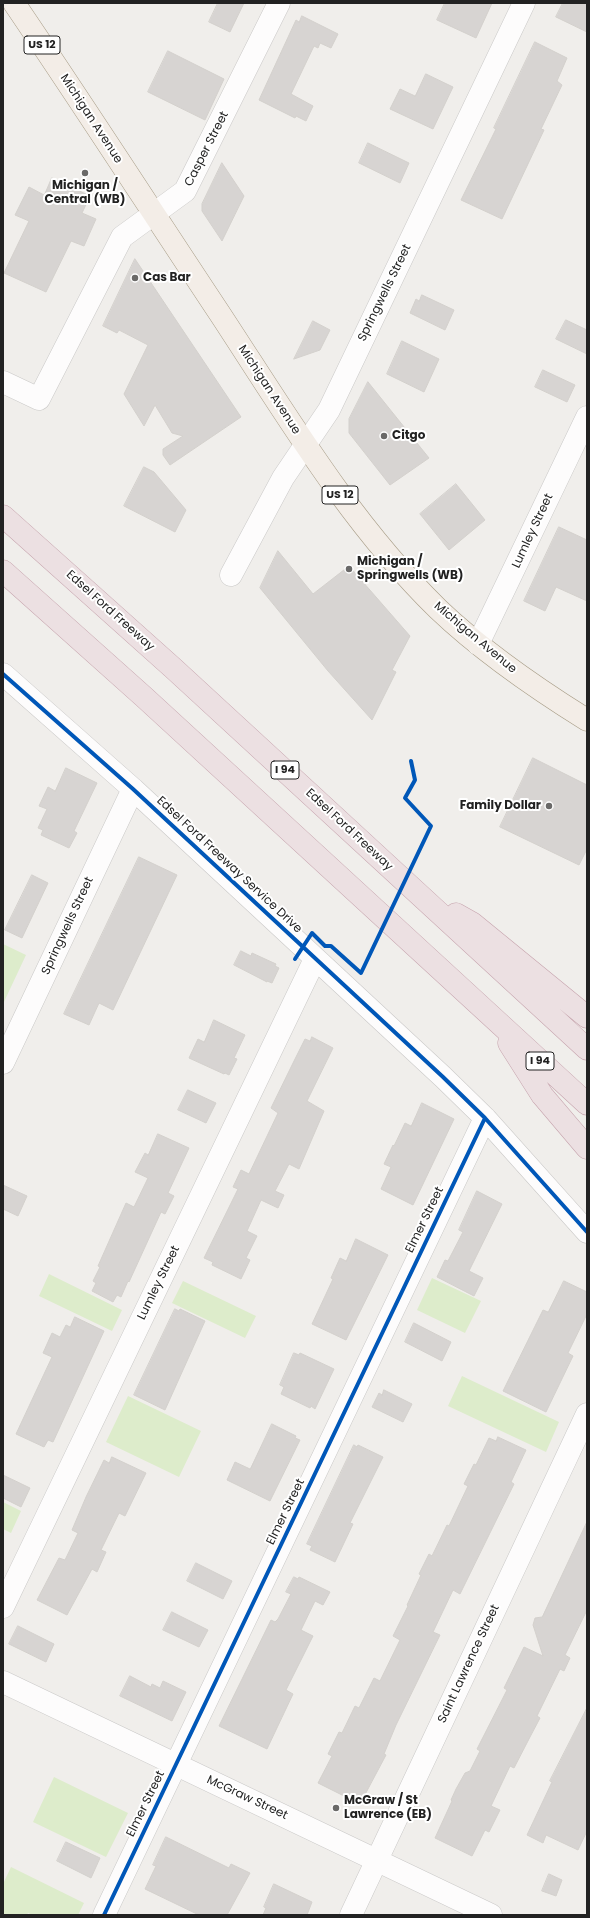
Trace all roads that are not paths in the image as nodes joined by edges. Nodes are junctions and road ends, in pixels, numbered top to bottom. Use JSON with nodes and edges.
{"nodes":[{"id":1,"x":14,"y":3,"type":"edge"},
{"id":2,"x":279,"y":3,"type":"edge"},
{"id":3,"x":524,"y":3,"type":"edge"},
{"id":4,"x":154,"y":214,"type":"junction"},
{"id":5,"x":3,"y":382,"type":"edge"},
{"id":6,"x":587,"y":417,"type":"edge"},
{"id":7,"x":306,"y":445,"type":"junction"},
{"id":8,"x":3,"y":516,"type":"edge"},
{"id":9,"x":3,"y":571,"type":"edge"},
{"id":10,"x":231,"y":575,"type":"dead end"},
{"id":11,"x":478,"y":644,"type":"junction"},
{"id":12,"x":3,"y":674,"type":"edge"},
{"id":13,"x":587,"y":720,"type":"edge"},
{"id":14,"x":133,"y":789,"type":"junction"},
{"id":15,"x":418,"y":893,"type":"junction"},
{"id":16,"x":315,"y":960,"type":"junction"},
{"id":17,"x":492,"y":1017,"type":"junction"},
{"id":18,"x":587,"y":1017,"type":"edge"},
{"id":19,"x":587,"y":1049,"type":"edge"},
{"id":20,"x":3,"y":1063,"type":"edge"},
{"id":21,"x":587,"y":1104,"type":"edge"},
{"id":22,"x":485,"y":1118,"type":"junction"},
{"id":23,"x":587,"y":1148,"type":"edge"},
{"id":24,"x":587,"y":1232,"type":"edge"},
{"id":25,"x":587,"y":1414,"type":"edge"},
{"id":26,"x":3,"y":1606,"type":"edge"},
{"id":27,"x":3,"y":1682,"type":"edge"},
{"id":28,"x":176,"y":1764,"type":"junction"},
{"id":29,"x":377,"y":1860,"type":"junction"},
{"id":30,"x":104,"y":1915,"type":"edge"},
{"id":31,"x":351,"y":1915,"type":"edge"},
{"id":32,"x":491,"y":1915,"type":"edge"}],
"edges":[{"from":1,"to":4,"type":"main road","name":"Michigan Avenue","number":"US 12"},
{"from":2,"to":4,"type":"street","name":"Casper Street"},
{"from":3,"to":7,"type":"street","name":"Springwells Street"},
{"from":4,"to":5,"type":"street","name":"Casper Street"},
{"from":4,"to":7,"type":"main road","name":"Michigan Avenue","number":"US 12"},
{"from":6,"to":11,"type":"street","name":"Lumley Street"},
{"from":7,"to":10,"type":"street","name":"Springwells Street"},
{"from":7,"to":11,"type":"main road","name":"Michigan Avenue","number":"US 12"},
{"from":8,"to":15,"type":"highway","name":"Edsel Ford Freeway","number":"I 94"},
{"from":9,"to":17,"type":"highway","number":"I 94"},
{"from":11,"to":13,"type":"main road","name":"Michigan Avenue","number":"US 12"},
{"from":12,"to":14,"type":"street","name":"Edsel Ford Freeway Service Drive"},
{"from":14,"to":16,"type":"street","name":"Edsel Ford Freeway Service Drive"},
{"from":14,"to":20,"type":"street","name":"Springwells Street"},
{"from":15,"to":18,"type":"highway"},
{"from":15,"to":19,"type":"highway","name":"Edsel Ford Freeway","number":"I 94"},
{"from":16,"to":22,"type":"street","name":"Edsel Ford Freeway Service Drive"},
{"from":16,"to":26,"type":"street","name":"Lumley Street"},
{"from":17,"to":21,"type":"highway","number":"I 94"},
{"from":17,"to":23,"type":"highway"},
{"from":22,"to":24,"type":"street","name":"Edsel Ford Freeway Service Drive"},
{"from":22,"to":28,"type":"street","name":"Elmer Street"},
{"from":25,"to":29,"type":"street","name":"Saint Lawrence Street"},
{"from":27,"to":28,"type":"street","name":"McGraw Street"},
{"from":28,"to":29,"type":"street","name":"McGraw Street"},
{"from":28,"to":30,"type":"street","name":"Elmer Street"},
{"from":29,"to":31,"type":"street","name":"Saint Lawrence Street"},
{"from":29,"to":32,"type":"street","name":"McGraw Street"}]}
